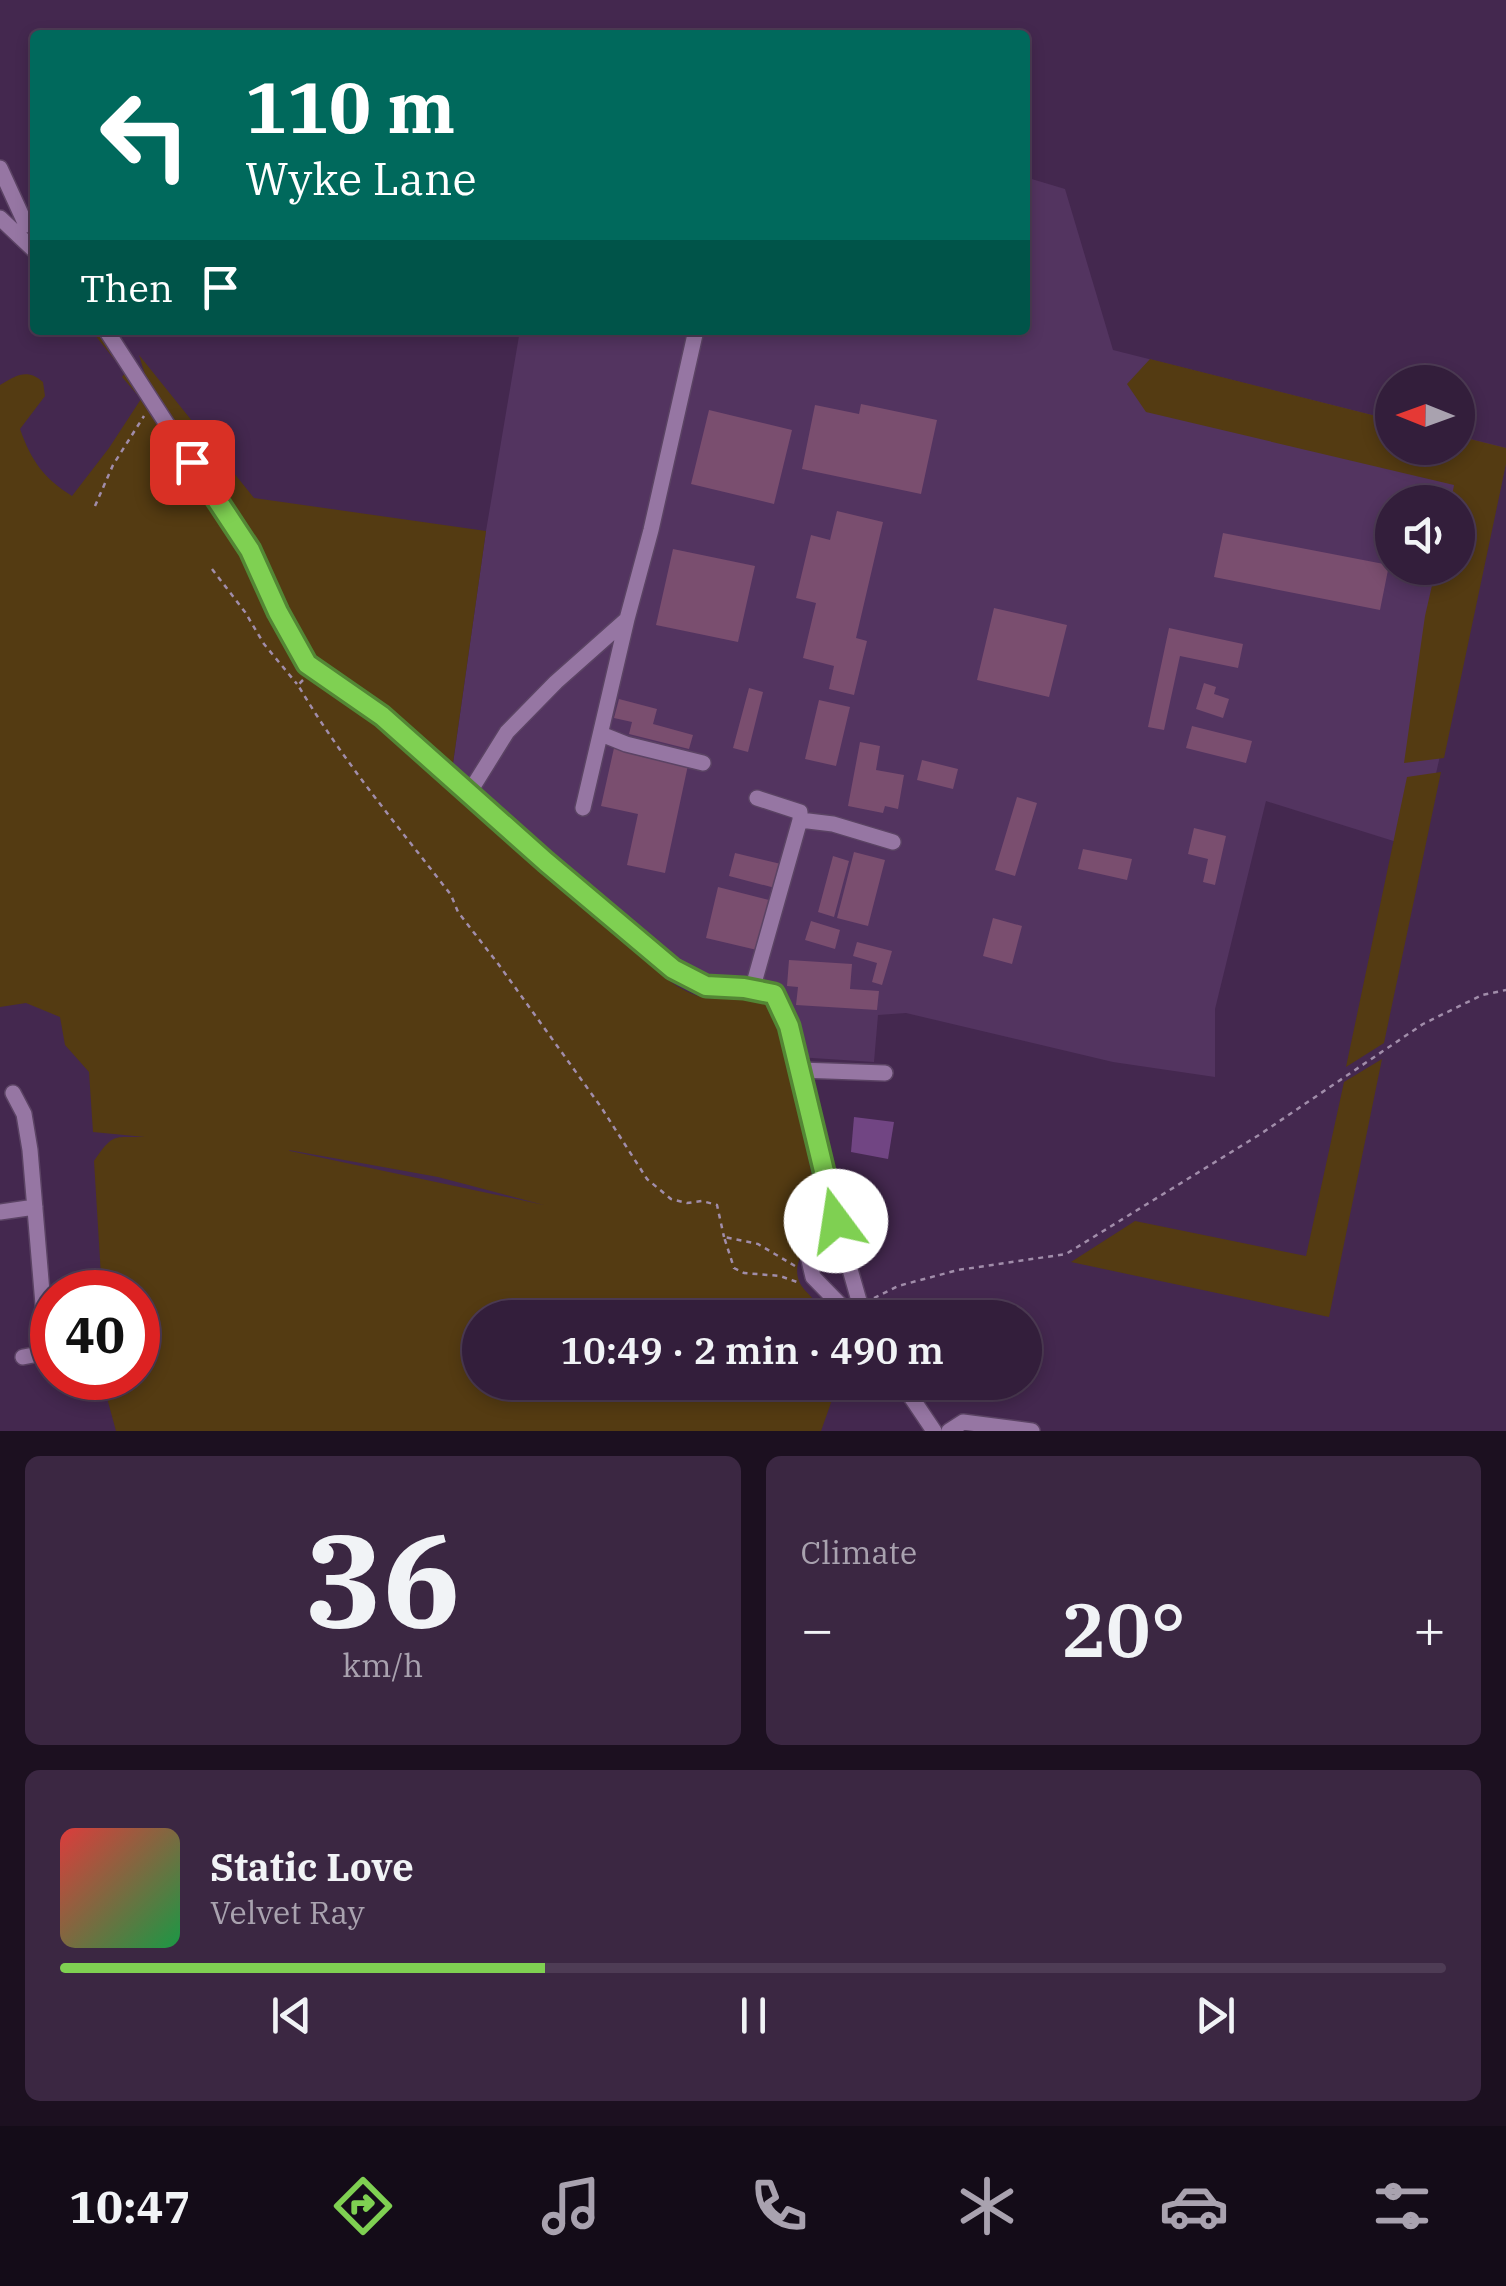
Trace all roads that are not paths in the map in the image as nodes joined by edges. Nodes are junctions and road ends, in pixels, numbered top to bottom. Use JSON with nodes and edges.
{"nodes":[{"id":1,"x":0,"y":168,"type":"edge"},
{"id":2,"x":0,"y":218,"type":"edge"},
{"id":3,"x":26,"y":227,"type":"edge"},
{"id":4,"x":109,"y":335,"type":"edge"},
{"id":5,"x":695,"y":335,"type":"edge"},
{"id":6,"x":627,"y":619,"type":"junction"},
{"id":7,"x":601,"y":734,"type":"junction"},
{"id":8,"x":703,"y":763,"type":"dead end"},
{"id":9,"x":469,"y":793,"type":"junction"},
{"id":10,"x":757,"y":798,"type":"dead end"},
{"id":11,"x":583,"y":808,"type":"dead end"},
{"id":12,"x":800,"y":820,"type":"junction"},
{"id":13,"x":892,"y":842,"type":"dead end"},
{"id":14,"x":752,"y":990,"type":"junction"},
{"id":15,"x":800,"y":1070,"type":"junction"},
{"id":16,"x":885,"y":1073,"type":"dead end"},
{"id":17,"x":13,"y":1093,"type":"dead end"},
{"id":18,"x":35,"y":1208,"type":"junction"},
{"id":19,"x":0,"y":1212,"type":"edge"},
{"id":20,"x":842,"y":1242,"type":"junction"},
{"id":21,"x":843,"y":1300,"type":"edge"},
{"id":22,"x":856,"y":1300,"type":"edge"},
{"id":23,"x":23,"y":1357,"type":"dead end"},
{"id":24,"x":913,"y":1400,"type":"edge"},
{"id":25,"x":934,"y":1431,"type":"edge"},
{"id":26,"x":949,"y":1431,"type":"edge"},
{"id":27,"x":1032,"y":1431,"type":"edge"}],
"edges":[{"from":1,"to":3,"type":"street"},
{"from":2,"to":3,"type":"street"},
{"from":4,"to":9,"type":"street"},
{"from":5,"to":6,"type":"street"},
{"from":6,"to":7,"type":"street"},
{"from":6,"to":9,"type":"street"},
{"from":7,"to":8,"type":"street"},
{"from":7,"to":11,"type":"street"},
{"from":9,"to":14,"type":"street"},
{"from":10,"to":12,"type":"street"},
{"from":12,"to":13,"type":"street"},
{"from":12,"to":14,"type":"street"},
{"from":14,"to":15,"type":"street"},
{"from":15,"to":16,"type":"street"},
{"from":15,"to":20,"type":"street"},
{"from":17,"to":18,"type":"street"},
{"from":18,"to":19,"type":"street"},
{"from":18,"to":23,"type":"street"},
{"from":20,"to":21,"type":"street"},
{"from":20,"to":22,"type":"street"},
{"from":24,"to":25,"type":"street"},
{"from":26,"to":27,"type":"street"}]}
